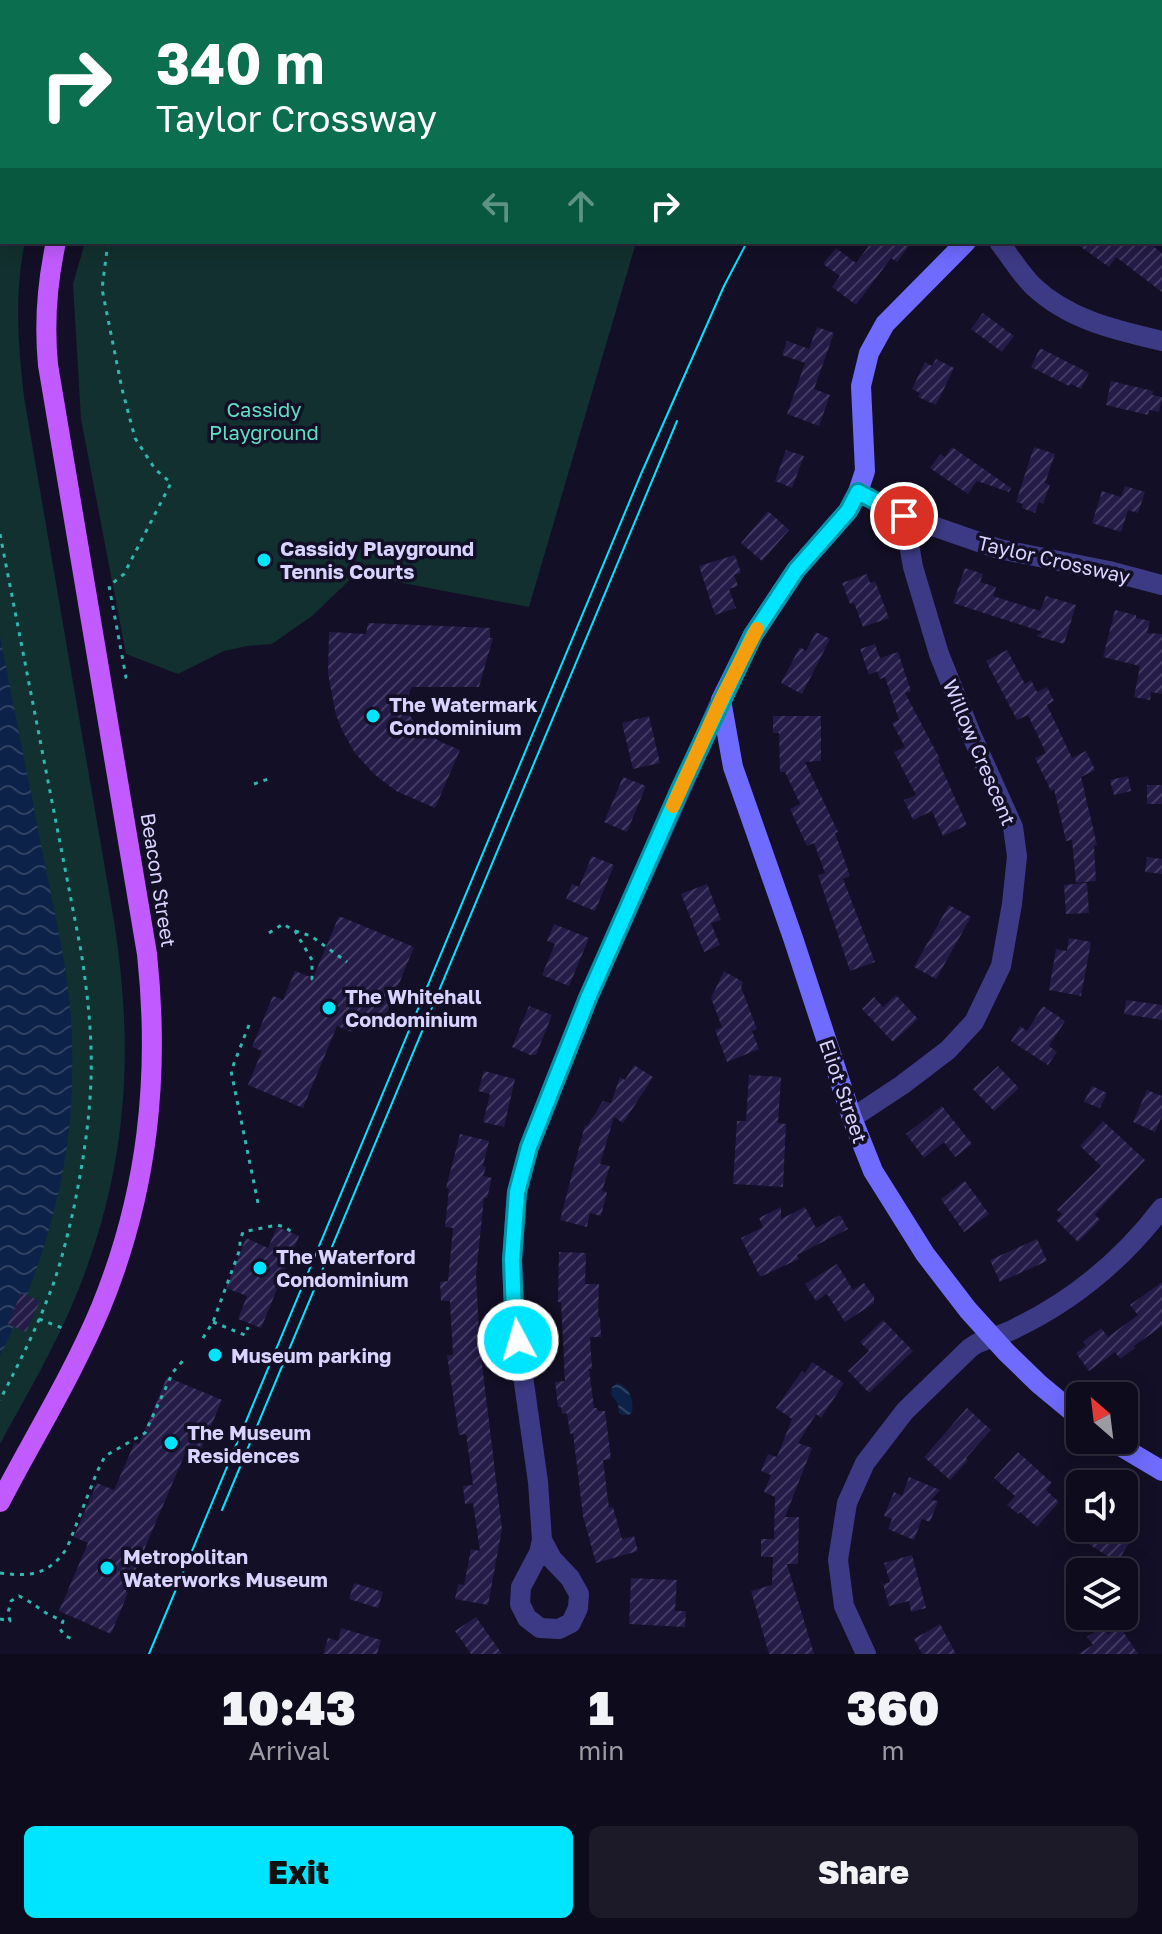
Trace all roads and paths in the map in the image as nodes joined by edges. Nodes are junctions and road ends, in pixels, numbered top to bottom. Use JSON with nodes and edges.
{"nodes":[{"id":1,"x":56,"y":244,"type":"edge"},
{"id":2,"x":108,"y":244,"type":"edge"},
{"id":3,"x":964,"y":244,"type":"edge"},
{"id":4,"x":1001,"y":244,"type":"edge"},
{"id":5,"x":1162,"y":341,"type":"edge"},
{"id":6,"x":858,"y":492,"type":"junction"},
{"id":7,"x":904,"y":516,"type":"junction"},
{"id":8,"x":0,"y":534,"type":"edge"},
{"id":9,"x":1162,"y":585,"type":"edge"},
{"id":10,"x":125,"y":679,"type":"dead end"},
{"id":11,"x":721,"y":700,"type":"junction"},
{"id":12,"x":268,"y":779,"type":"dead end"},
{"id":13,"x":254,"y":784,"type":"dead end"},
{"id":14,"x":295,"y":931,"type":"junction"},
{"id":15,"x":269,"y":933,"type":"dead end"},
{"id":16,"x":347,"y":962,"type":"dead end"},
{"id":17,"x":318,"y":982,"type":"dead end"},
{"id":18,"x":249,"y":1025,"type":"dead end"},
{"id":19,"x":852,"y":1118,"type":"junction"},
{"id":20,"x":259,"y":1208,"type":"dead end"},
{"id":21,"x":1162,"y":1208,"type":"edge"},
{"id":22,"x":293,"y":1233,"type":"dead end"},
{"id":23,"x":39,"y":1319,"type":"junction"},
{"id":24,"x":213,"y":1322,"type":"junction"},
{"id":25,"x":248,"y":1327,"type":"dead end"},
{"id":26,"x":65,"y":1329,"type":"dead end"},
{"id":27,"x":203,"y":1338,"type":"dead end"},
{"id":28,"x":992,"y":1338,"type":"junction"},
{"id":29,"x":186,"y":1357,"type":"dead end"},
{"id":30,"x":0,"y":1400,"type":"edge"},
{"id":31,"x":1066,"y":1406,"type":"edge"},
{"id":32,"x":1133,"y":1454,"type":"edge"},
{"id":33,"x":1162,"y":1471,"type":"edge"},
{"id":34,"x":0,"y":1502,"type":"edge"},
{"id":35,"x":542,"y":1540,"type":"dead end"},
{"id":36,"x":0,"y":1573,"type":"edge"},
{"id":37,"x":0,"y":1619,"type":"edge"},
{"id":38,"x":73,"y":1639,"type":"dead end"},
{"id":39,"x":866,"y":1654,"type":"edge"}],
"edges":[{"from":1,"to":34,"type":"main road","name":"Beacon Street"},
{"from":2,"to":10,"type":"path"},
{"from":3,"to":6,"type":"street"},
{"from":4,"to":5,"type":"street"},
{"from":6,"to":7,"type":"street","name":"Taylor Crossway"},
{"from":6,"to":11,"type":"street"},
{"from":7,"to":9,"type":"street","name":"Taylor Crossway"},
{"from":7,"to":19,"type":"street","name":"Willow Crescent"},
{"from":8,"to":23,"type":"path"},
{"from":11,"to":19,"type":"street","name":"Eliot Street"},
{"from":11,"to":35,"type":"street"},
{"from":12,"to":13,"type":"path"},
{"from":14,"to":15,"type":"path"},
{"from":14,"to":16,"type":"path"},
{"from":14,"to":17,"type":"path"},
{"from":18,"to":20,"type":"path"},
{"from":19,"to":28,"type":"street","name":"Eliot Street"},
{"from":21,"to":28,"type":"street"},
{"from":22,"to":24,"type":"path"},
{"from":23,"to":26,"type":"path"},
{"from":23,"to":30,"type":"path"},
{"from":24,"to":25,"type":"path"},
{"from":24,"to":27,"type":"path"},
{"from":28,"to":31,"type":"street","name":"Eliot Street"},
{"from":28,"to":39,"type":"street"},
{"from":29,"to":36,"type":"path"},
{"from":32,"to":33,"type":"street"},
{"from":37,"to":38,"type":"path"}]}
